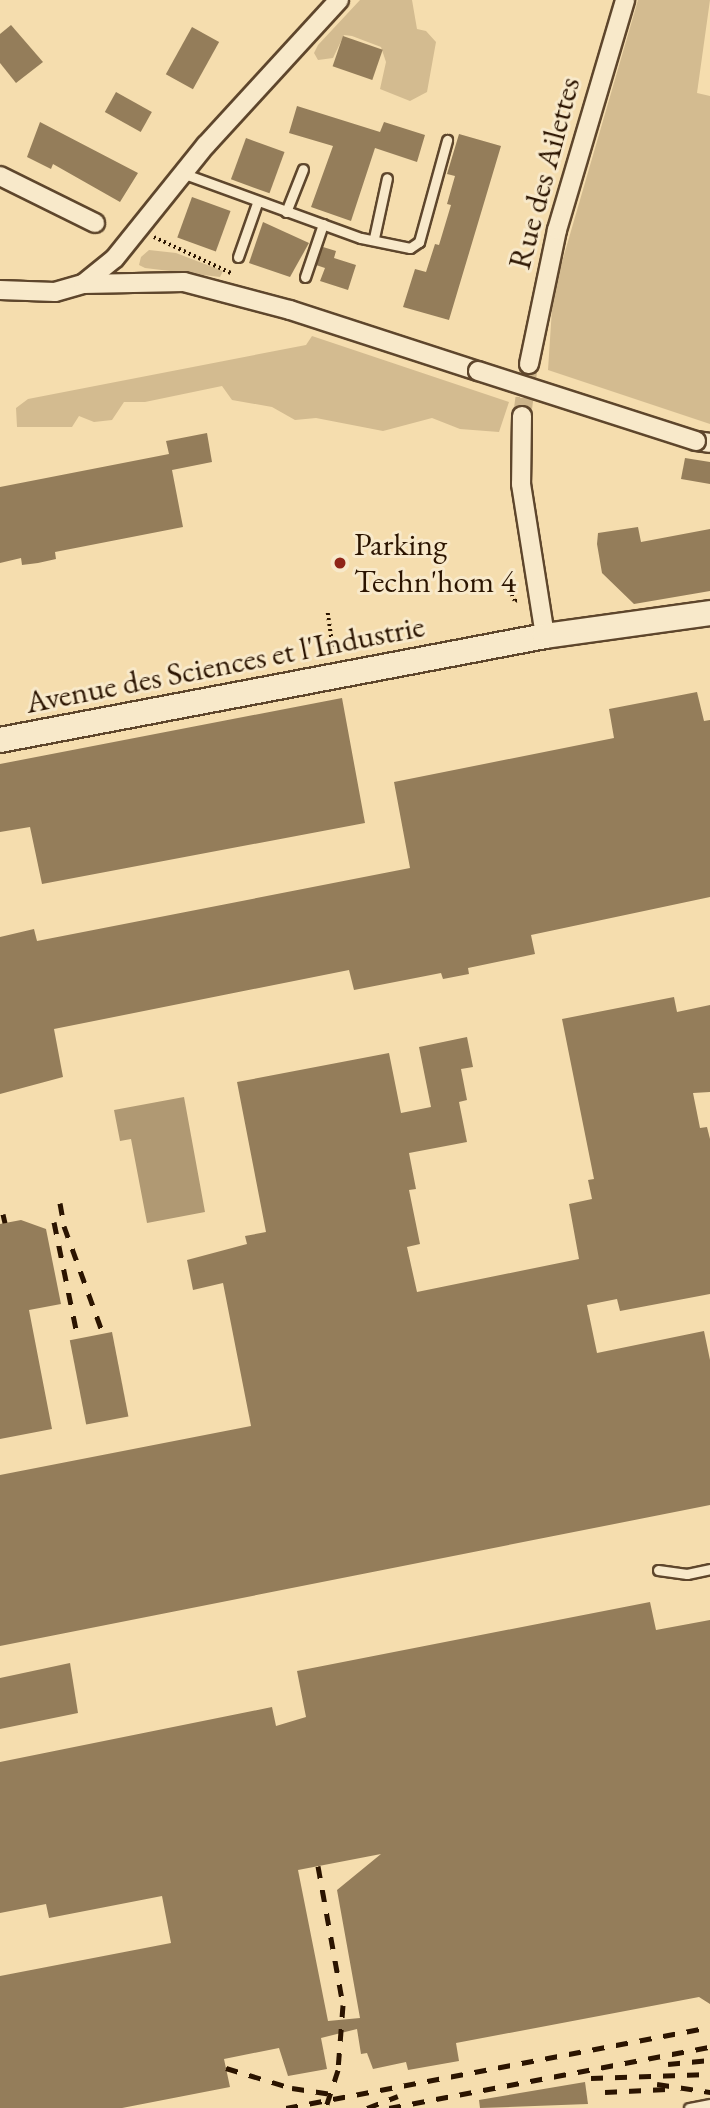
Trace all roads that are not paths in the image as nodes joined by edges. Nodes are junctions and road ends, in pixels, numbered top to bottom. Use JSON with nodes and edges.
{"nodes":[{"id":1,"x":339,"y":0,"type":"edge"},
{"id":2,"x":625,"y":0,"type":"edge"},
{"id":3,"x":446,"y":140,"type":"dead end"},
{"id":4,"x":303,"y":169,"type":"dead end"},
{"id":5,"x":182,"y":173,"type":"junction"},
{"id":6,"x":0,"y":176,"type":"edge"},
{"id":7,"x":387,"y":178,"type":"dead end"},
{"id":8,"x":257,"y":202,"type":"junction"},
{"id":9,"x":286,"y":212,"type":"junction"},
{"id":10,"x":94,"y":223,"type":"dead end"},
{"id":11,"x":323,"y":224,"type":"junction"},
{"id":12,"x":374,"y":238,"type":"junction"},
{"id":13,"x":237,"y":257,"type":"dead end"},
{"id":14,"x":305,"y":277,"type":"dead end"},
{"id":15,"x":83,"y":284,"type":"junction"},
{"id":16,"x":0,"y":290,"type":"edge"},
{"id":17,"x":529,"y":364,"type":"tunnel mouth"},
{"id":18,"x":522,"y":416,"type":"tunnel mouth"},
{"id":19,"x":703,"y":442,"type":"edge"},
{"id":20,"x":710,"y":613,"type":"edge"},
{"id":21,"x":545,"y":636,"type":"junction"},
{"id":22,"x":0,"y":740,"type":"edge"},
{"id":23,"x":710,"y":1569,"type":"edge"},
{"id":24,"x":657,"y":1570,"type":"dead end"},
{"id":25,"x":710,"y":2104,"type":"edge"},
{"id":26,"x":689,"y":2108,"type":"edge"}],
"edges":[{"from":1,"to":5,"type":"street"},
{"from":2,"to":17,"type":"street","name":"Rue des Ailettes"},
{"from":3,"to":12,"type":"lane"},
{"from":4,"to":9,"type":"lane"},
{"from":5,"to":8,"type":"lane"},
{"from":5,"to":15,"type":"street"},
{"from":6,"to":10,"type":"street"},
{"from":7,"to":12,"type":"lane"},
{"from":8,"to":9,"type":"lane"},
{"from":8,"to":13,"type":"lane"},
{"from":9,"to":11,"type":"lane"},
{"from":11,"to":12,"type":"lane"},
{"from":11,"to":14,"type":"lane"},
{"from":15,"to":16,"type":"street"},
{"from":15,"to":19,"type":"street","bridge":true},
{"from":18,"to":21,"type":"street"},
{"from":20,"to":21,"type":"street","name":"Avenue des Sciences et l'Industrie"},
{"from":21,"to":22,"type":"street","name":"Avenue des Sciences et l'Industrie"},
{"from":23,"to":24,"type":"lane"},
{"from":25,"to":26,"type":"lane"}]}
